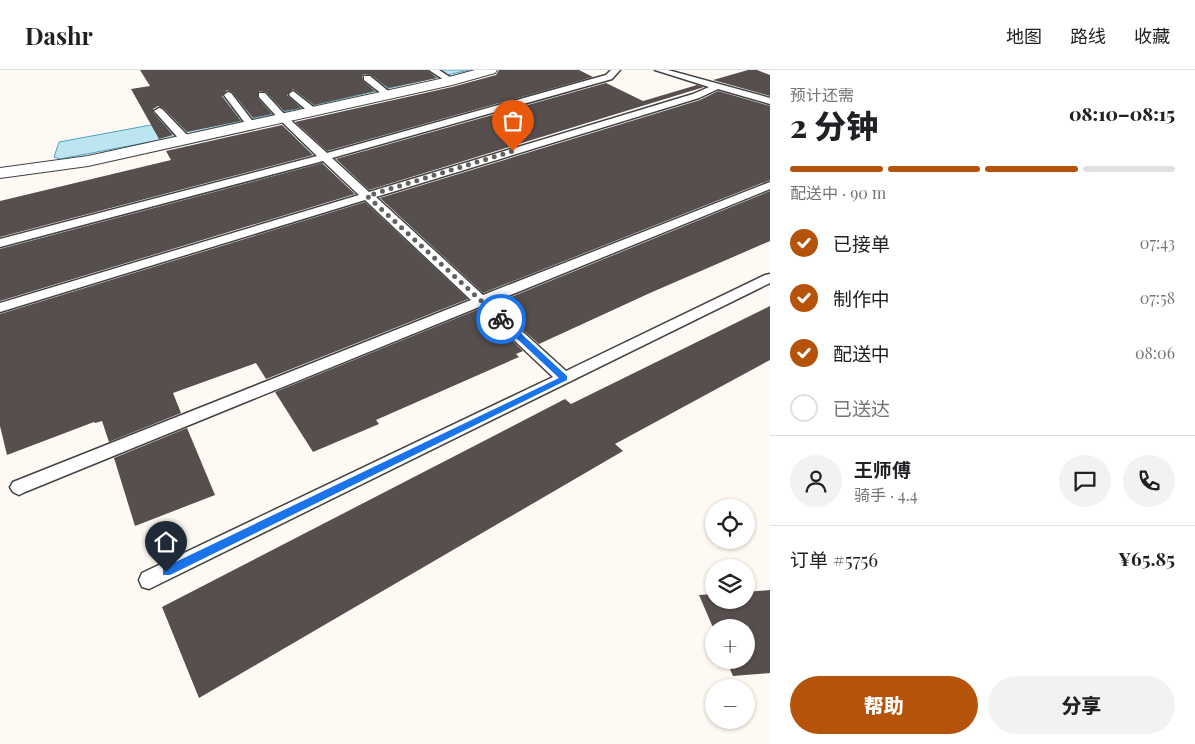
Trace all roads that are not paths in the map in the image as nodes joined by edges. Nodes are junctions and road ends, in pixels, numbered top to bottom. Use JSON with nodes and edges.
{"nodes":[{"id":1,"x":433,"y":70,"type":"edge"},
{"id":2,"x":489,"y":70,"type":"edge"},
{"id":3,"x":616,"y":70,"type":"edge"},
{"id":4,"x":659,"y":70,"type":"edge"},
{"id":5,"x":367,"y":78,"type":"dead end"},
{"id":6,"x":452,"y":81,"type":"junction"},
{"id":7,"x":718,"y":86,"type":"junction"},
{"id":8,"x":293,"y":94,"type":"dead end"},
{"id":9,"x":262,"y":95,"type":"dead end"},
{"id":10,"x":389,"y":95,"type":"junction"},
{"id":11,"x":228,"y":96,"type":"dead end"},
{"id":12,"x":770,"y":101,"type":"edge"},
{"id":13,"x":159,"y":111,"type":"dead end"},
{"id":14,"x":313,"y":111,"type":"junction"},
{"id":15,"x":282,"y":118,"type":"junction"},
{"id":16,"x":251,"y":125,"type":"junction"},
{"id":17,"x":185,"y":140,"type":"junction"},
{"id":18,"x":324,"y":157,"type":"junction"},
{"id":19,"x":0,"y":174,"type":"edge"},
{"id":20,"x":770,"y":185,"type":"edge"},
{"id":21,"x":367,"y":196,"type":"junction"},
{"id":22,"x":0,"y":243,"type":"edge"},
{"id":23,"x":770,"y":278,"type":"edge"},
{"id":24,"x":481,"y":300,"type":"junction"},
{"id":25,"x":0,"y":308,"type":"edge"},
{"id":26,"x":564,"y":378,"type":"junction"},
{"id":27,"x":19,"y":487,"type":"dead end"},
{"id":28,"x":149,"y":580,"type":"dead end"}],
"edges":[{"from":1,"to":6,"type":"lane"},
{"from":2,"to":6,"type":"street"},
{"from":3,"to":18,"type":"lane"},
{"from":4,"to":7,"type":"lane"},
{"from":5,"to":10,"type":"lane"},
{"from":6,"to":10,"type":"street"},
{"from":7,"to":12,"type":"lane"},
{"from":7,"to":21,"type":"lane"},
{"from":8,"to":14,"type":"lane"},
{"from":9,"to":15,"type":"lane"},
{"from":10,"to":14,"type":"street"},
{"from":11,"to":16,"type":"lane"},
{"from":13,"to":17,"type":"lane"},
{"from":14,"to":15,"type":"street"},
{"from":15,"to":16,"type":"street"},
{"from":15,"to":18,"type":"lane"},
{"from":16,"to":17,"type":"street"},
{"from":17,"to":19,"type":"street"},
{"from":18,"to":21,"type":"lane"},
{"from":18,"to":22,"type":"lane"},
{"from":20,"to":24,"type":"lane"},
{"from":21,"to":24,"type":"lane"},
{"from":21,"to":25,"type":"lane"},
{"from":23,"to":26,"type":"lane"},
{"from":24,"to":26,"type":"lane"},
{"from":24,"to":27,"type":"lane"},
{"from":26,"to":28,"type":"lane"}]}
